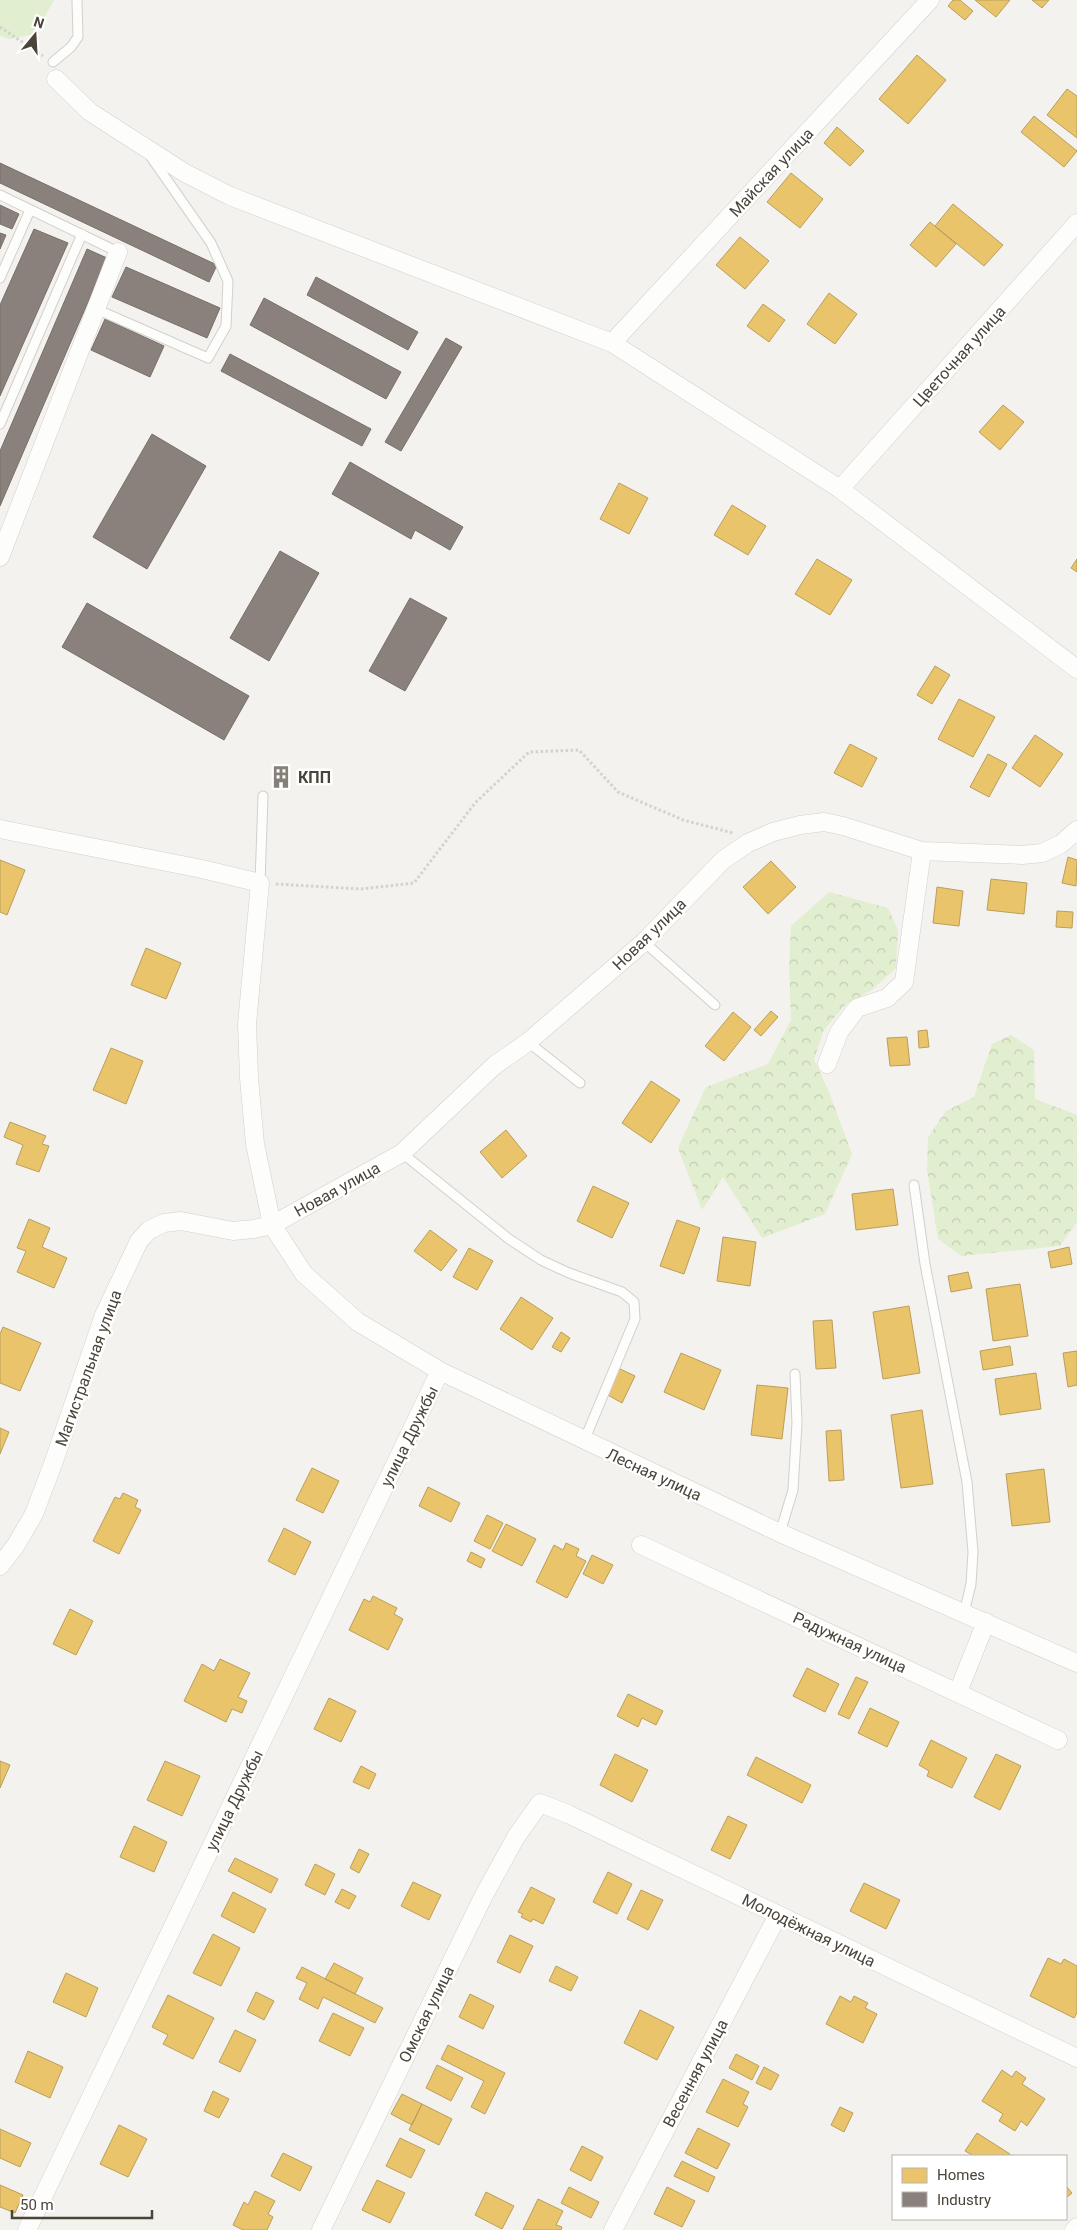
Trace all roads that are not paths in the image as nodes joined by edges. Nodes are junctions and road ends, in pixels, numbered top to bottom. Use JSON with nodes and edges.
{"nodes":[{"id":1,"x":76,"y":0,"type":"edge"},
{"id":2,"x":930,"y":0,"type":"edge"},
{"id":3,"x":54,"y":70,"type":"joint"},
{"id":4,"x":144,"y":146,"type":"junction"},
{"id":5,"x":0,"y":195,"type":"edge"},
{"id":6,"x":30,"y":210,"type":"junction"},
{"id":7,"x":1077,"y":223,"type":"edge"},
{"id":8,"x":82,"y":234,"type":"junction"},
{"id":9,"x":118,"y":252,"type":"joint"},
{"id":10,"x":0,"y":278,"type":"edge"},
{"id":11,"x":96,"y":309,"type":"junction"},
{"id":12,"x":612,"y":343,"type":"junction"},
{"id":13,"x":0,"y":424,"type":"edge"},
{"id":14,"x":840,"y":488,"type":"junction"},
{"id":15,"x":0,"y":557,"type":"edge"},
{"id":16,"x":1077,"y":669,"type":"edge"},
{"id":17,"x":262,"y":796,"type":"dead end"},
{"id":18,"x":0,"y":829,"type":"edge"},
{"id":19,"x":1077,"y":830,"type":"edge"},
{"id":20,"x":922,"y":851,"type":"junction"},
{"id":21,"x":260,"y":883,"type":"junction"},
{"id":22,"x":644,"y":942,"type":"junction"},
{"id":23,"x":715,"y":1005,"type":"dead end"},
{"id":24,"x":528,"y":1042,"type":"junction"},
{"id":25,"x":827,"y":1064,"type":"dead end"},
{"id":26,"x":580,"y":1083,"type":"dead end"},
{"id":27,"x":402,"y":1154,"type":"junction"},
{"id":28,"x":914,"y":1185,"type":"dead end"},
{"id":29,"x":272,"y":1225,"type":"junction"},
{"id":30,"x":440,"y":1371,"type":"junction"},
{"id":31,"x":794,"y":1374,"type":"dead end"},
{"id":32,"x":584,"y":1441,"type":"junction"},
{"id":33,"x":780,"y":1533,"type":"junction"},
{"id":34,"x":641,"y":1545,"type":"dead end"},
{"id":35,"x":0,"y":1566,"type":"edge"},
{"id":36,"x":964,"y":1613,"type":"junction"},
{"id":37,"x":986,"y":1622,"type":"junction"},
{"id":38,"x":1077,"y":1663,"type":"edge"},
{"id":39,"x":958,"y":1692,"type":"junction"},
{"id":40,"x":1058,"y":1740,"type":"dead end"},
{"id":41,"x":540,"y":1803,"type":"joint"},
{"id":42,"x":778,"y":1915,"type":"junction"},
{"id":43,"x":1077,"y":2058,"type":"edge"},
{"id":44,"x":1077,"y":2227,"type":"edge"},
{"id":45,"x":27,"y":2230,"type":"edge"},
{"id":46,"x":322,"y":2230,"type":"edge"},
{"id":47,"x":613,"y":2230,"type":"edge"},
{"id":48,"x":1074,"y":2230,"type":"edge"}],
"edges":[{"from":1,"to":3,"type":"lane"},
{"from":2,"to":12,"type":"street","name":"Майская улица"},
{"from":3,"to":4,"type":"street"},
{"from":4,"to":11,"type":"lane"},
{"from":4,"to":12,"type":"street"},
{"from":5,"to":6,"type":"lane"},
{"from":6,"to":8,"type":"lane"},
{"from":6,"to":10,"type":"lane"},
{"from":7,"to":14,"type":"street","name":"Цветочная улица"},
{"from":8,"to":9,"type":"lane"},
{"from":8,"to":13,"type":"lane"},
{"from":9,"to":11,"type":"street"},
{"from":11,"to":15,"type":"street"},
{"from":12,"to":14,"type":"street"},
{"from":14,"to":16,"type":"street"},
{"from":17,"to":21,"type":"lane"},
{"from":18,"to":21,"type":"street"},
{"from":19,"to":20,"type":"street","name":"Новая улица"},
{"from":20,"to":22,"type":"street","name":"Новая улица"},
{"from":20,"to":25,"type":"street"},
{"from":21,"to":29,"type":"street"},
{"from":22,"to":23,"type":"lane"},
{"from":22,"to":24,"type":"street","name":"Новая улица"},
{"from":24,"to":26,"type":"lane"},
{"from":24,"to":27,"type":"street","name":"Новая улица"},
{"from":27,"to":29,"type":"street","name":"Новая улица"},
{"from":27,"to":32,"type":"lane"},
{"from":28,"to":36,"type":"lane"},
{"from":29,"to":30,"type":"street","name":"Лесная улица"},
{"from":29,"to":35,"type":"street","name":"Магистральная улица"},
{"from":30,"to":32,"type":"street","name":"Лесная улица"},
{"from":30,"to":45,"type":"street","name":"улица Дружбы"},
{"from":31,"to":33,"type":"lane"},
{"from":32,"to":33,"type":"street","name":"Лесная улица"},
{"from":33,"to":36,"type":"street","name":"Лесная улица"},
{"from":34,"to":39,"type":"street","name":"Радужная улица"},
{"from":36,"to":37,"type":"street","name":"Лесная улица"},
{"from":37,"to":38,"type":"street","name":"Лесная улица"},
{"from":37,"to":39,"type":"street"},
{"from":39,"to":40,"type":"street","name":"Радужная улица"},
{"from":41,"to":42,"type":"street","name":"Молодёжная улица"},
{"from":41,"to":46,"type":"street","name":"Омская улица"},
{"from":42,"to":43,"type":"street","name":"Молодёжная улица"},
{"from":42,"to":47,"type":"street","name":"Весенняя улица"},
{"from":44,"to":48,"type":"street"}]}
